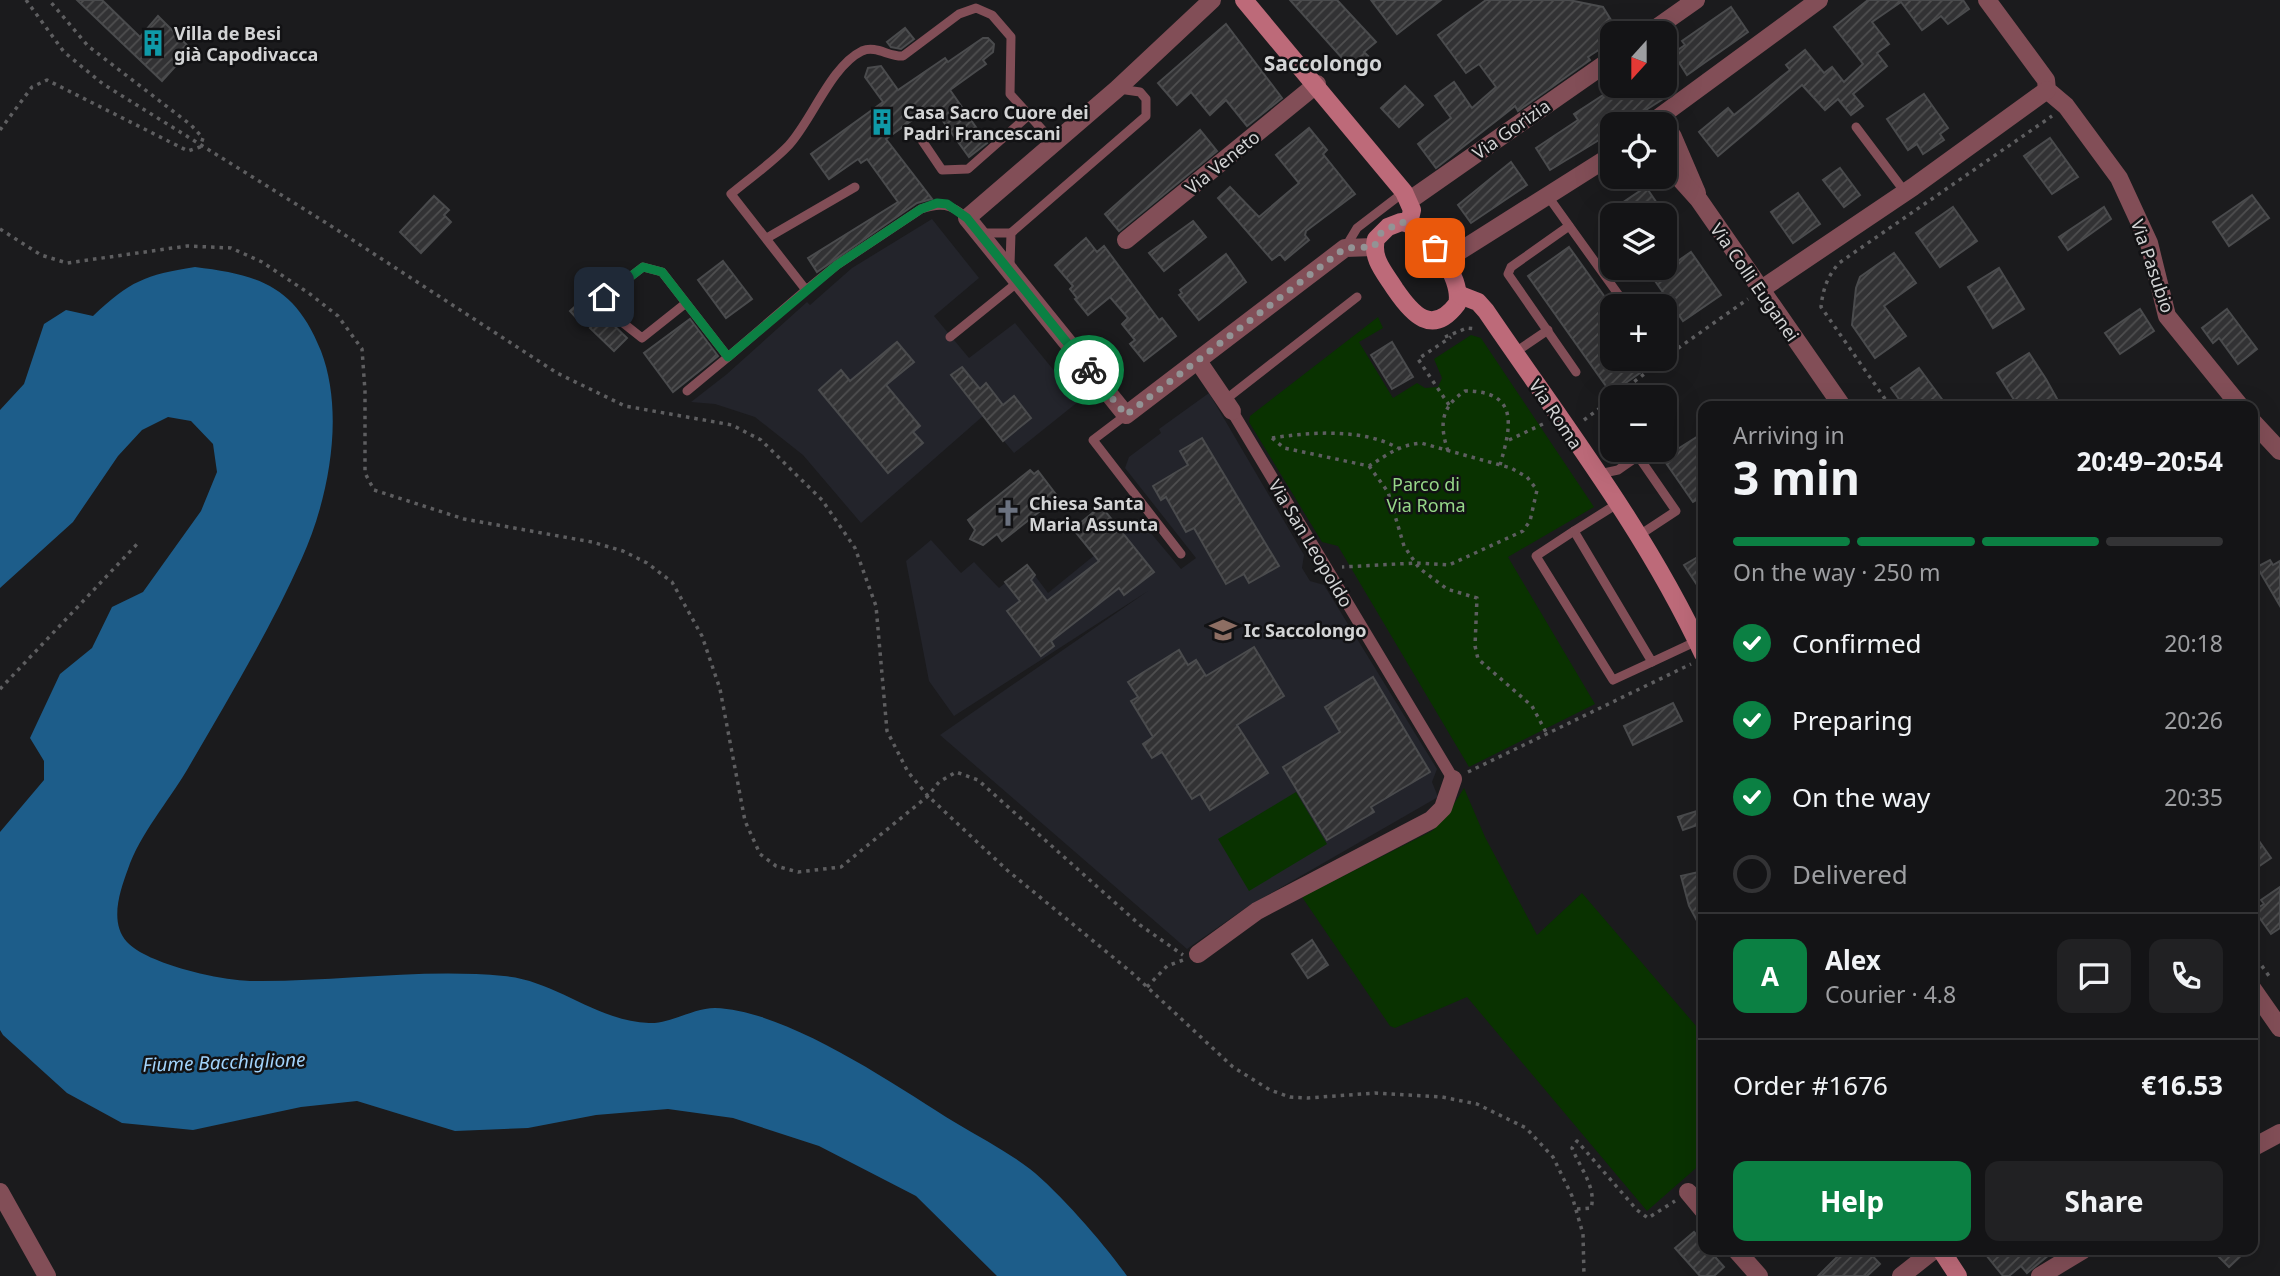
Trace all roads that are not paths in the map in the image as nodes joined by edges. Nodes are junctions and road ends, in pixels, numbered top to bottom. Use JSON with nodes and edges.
{"nodes":[{"id":1,"x":1212,"y":0,"type":"edge"},
{"id":2,"x":1244,"y":0,"type":"edge"},
{"id":3,"x":1696,"y":0,"type":"edge"},
{"id":4,"x":1819,"y":0,"type":"edge"},
{"id":5,"x":1987,"y":0,"type":"edge"},
{"id":6,"x":1666,"y":21,"type":"edge"},
{"id":7,"x":1600,"y":67,"type":"edge"},
{"id":8,"x":1317,"y":84,"type":"junction"},
{"id":9,"x":1117,"y":89,"type":"junction"},
{"id":10,"x":2047,"y":90,"type":"junction"},
{"id":11,"x":1667,"y":112,"type":"edge"},
{"id":12,"x":1029,"y":115,"type":"junction"},
{"id":13,"x":1856,"y":127,"type":"dead end"},
{"id":14,"x":919,"y":136,"type":"dead end"},
{"id":15,"x":1055,"y":144,"type":"junction"},
{"id":16,"x":1677,"y":147,"type":"edge"},
{"id":17,"x":1600,"y":162,"type":"edge"},
{"id":18,"x":1677,"y":175,"type":"edge"},
{"id":19,"x":855,"y":187,"type":"dead end"},
{"id":20,"x":1905,"y":192,"type":"junction"},
{"id":21,"x":1547,"y":195,"type":"junction"},
{"id":22,"x":1407,"y":196,"type":"junction"},
{"id":23,"x":1699,"y":200,"type":"junction"},
{"id":24,"x":1409,"y":223,"type":"junction"},
{"id":25,"x":972,"y":225,"type":"junction"},
{"id":26,"x":1569,"y":226,"type":"junction"},
{"id":27,"x":1011,"y":233,"type":"junction"},
{"id":28,"x":767,"y":238,"type":"junction"},
{"id":29,"x":1126,"y":240,"type":"dead end"},
{"id":30,"x":1374,"y":247,"type":"junction"},
{"id":31,"x":1345,"y":248,"type":"junction"},
{"id":32,"x":1449,"y":258,"type":"junction"},
{"id":33,"x":1014,"y":278,"type":"junction"},
{"id":34,"x":806,"y":290,"type":"junction"},
{"id":35,"x":1760,"y":290,"type":"junction"},
{"id":36,"x":1618,"y":294,"type":"edge"},
{"id":37,"x":1460,"y":295,"type":"junction"},
{"id":38,"x":1357,"y":297,"type":"dead end"},
{"id":39,"x":686,"y":303,"type":"junction"},
{"id":40,"x":1548,"y":330,"type":"junction"},
{"id":41,"x":950,"y":337,"type":"dead end"},
{"id":42,"x":1514,"y":353,"type":"junction"},
{"id":43,"x":728,"y":357,"type":"junction"},
{"id":44,"x":1198,"y":361,"type":"junction"},
{"id":45,"x":1577,"y":372,"type":"dead end"},
{"id":46,"x":687,"y":391,"type":"dead end"},
{"id":47,"x":1838,"y":401,"type":"edge"},
{"id":48,"x":2236,"y":401,"type":"edge"},
{"id":49,"x":1228,"y":405,"type":"junction"},
{"id":50,"x":1126,"y":415,"type":"junction"},
{"id":51,"x":2258,"y":427,"type":"edge"},
{"id":52,"x":2280,"y":451,"type":"edge"},
{"id":53,"x":1597,"y":474,"type":"junction"},
{"id":54,"x":1617,"y":504,"type":"junction"},
{"id":55,"x":1574,"y":531,"type":"junction"},
{"id":56,"x":1638,"y":537,"type":"junction"},
{"id":57,"x":1181,"y":554,"type":"dead end"},
{"id":58,"x":1697,"y":653,"type":"edge"},
{"id":59,"x":1652,"y":662,"type":"junction"},
{"id":60,"x":1453,"y":779,"type":"joint"},
{"id":61,"x":1195,"y":955,"type":"road end"},
{"id":62,"x":2258,"y":997,"type":"edge"},
{"id":63,"x":2280,"y":1028,"type":"edge"},
{"id":64,"x":2280,"y":1133,"type":"edge"},
{"id":65,"x":2258,"y":1145,"type":"edge"},
{"id":66,"x":0,"y":1192,"type":"edge"},
{"id":67,"x":1688,"y":1192,"type":"road end"},
{"id":68,"x":1698,"y":1204,"type":"edge"},
{"id":69,"x":1739,"y":1255,"type":"edge"},
{"id":70,"x":1928,"y":1255,"type":"edge"},
{"id":71,"x":1944,"y":1255,"type":"edge"},
{"id":72,"x":2075,"y":1255,"type":"edge"},
{"id":73,"x":1749,"y":1273,"type":"edge"},
{"id":74,"x":47,"y":1276,"type":"edge"},
{"id":75,"x":1901,"y":1276,"type":"edge"},
{"id":76,"x":1958,"y":1276,"type":"edge"},
{"id":77,"x":2040,"y":1276,"type":"edge"}],
"edges":[{"from":1,"to":9,"type":"street"},
{"from":2,"to":8,"type":"main road"},
{"from":3,"to":6,"type":"street"},
{"from":4,"to":11,"type":"street"},
{"from":5,"to":10,"type":"street","name":"Via Pasubio"},
{"from":7,"to":22,"type":"street","name":"Via Gorizia"},
{"from":8,"to":22,"type":"main road"},
{"from":8,"to":29,"type":"street","name":"Via Veneto"},
{"from":9,"to":15,"type":"street"},
{"from":9,"to":27,"type":"lane"},
{"from":10,"to":20,"type":"street"},
{"from":10,"to":48,"type":"street","name":"Via Pasubio"},
{"from":12,"to":14,"type":"lane"},
{"from":12,"to":15,"type":"lane"},
{"from":12,"to":28,"type":"lane"},
{"from":13,"to":20,"type":"lane"},
{"from":15,"to":25,"type":"street"},
{"from":16,"to":23,"type":"street"},
{"from":17,"to":21,"type":"street"},
{"from":18,"to":23,"type":"street","name":"Via Colli Euganei"},
{"from":19,"to":28,"type":"lane"},
{"from":20,"to":35,"type":"street"},
{"from":21,"to":26,"type":"lane"},
{"from":21,"to":32,"type":"street"},
{"from":22,"to":24,"type":"main road"},
{"from":22,"to":31,"type":"lane"},
{"from":23,"to":35,"type":"street","name":"Via Colli Euganei"},
{"from":24,"to":30,"type":"main road"},
{"from":24,"to":32,"type":"main road"},
{"from":25,"to":27,"type":"lane"},
{"from":25,"to":33,"type":"street"},
{"from":25,"to":34,"type":"lane"},
{"from":26,"to":36,"type":"lane"},
{"from":26,"to":40,"type":"lane"},
{"from":27,"to":33,"type":"lane"},
{"from":28,"to":34,"type":"lane"},
{"from":30,"to":31,"type":"street"},
{"from":30,"to":37,"type":"main road"},
{"from":31,"to":44,"type":"street"},
{"from":32,"to":37,"type":"main road"},
{"from":33,"to":41,"type":"lane"},
{"from":33,"to":50,"type":"street"},
{"from":34,"to":43,"type":"lane"},
{"from":35,"to":47,"type":"street","name":"Via Colli Euganei"},
{"from":37,"to":42,"type":"main road","name":"Via Roma"},
{"from":38,"to":49,"type":"lane"},
{"from":39,"to":39,"type":"lane"},
{"from":39,"to":43,"type":"lane"},
{"from":40,"to":42,"type":"lane"},
{"from":40,"to":45,"type":"lane"},
{"from":42,"to":53,"type":"main road","name":"Via Roma"},
{"from":43,"to":46,"type":"lane"},
{"from":44,"to":49,"type":"street","name":"Via San Leopoldo"},
{"from":44,"to":50,"type":"street"},
{"from":49,"to":60,"type":"street","name":"Via San Leopoldo"},
{"from":50,"to":57,"type":"lane"},
{"from":51,"to":52,"type":"street"},
{"from":53,"to":54,"type":"main road","name":"Via Roma"},
{"from":53,"to":56,"type":"lane"},
{"from":54,"to":55,"type":"lane"},
{"from":54,"to":56,"type":"main road","name":"Via Roma"},
{"from":55,"to":59,"type":"lane"},
{"from":55,"to":59,"type":"lane"},
{"from":56,"to":58,"type":"main road","name":"Via Roma"},
{"from":58,"to":59,"type":"lane"},
{"from":60,"to":61,"type":"street"},
{"from":62,"to":63,"type":"street"},
{"from":64,"to":65,"type":"street"},
{"from":66,"to":74,"type":"street"},
{"from":67,"to":68,"type":"street"},
{"from":69,"to":73,"type":"street"},
{"from":70,"to":75,"type":"street"},
{"from":71,"to":76,"type":"main road"},
{"from":72,"to":77,"type":"street"}]}
